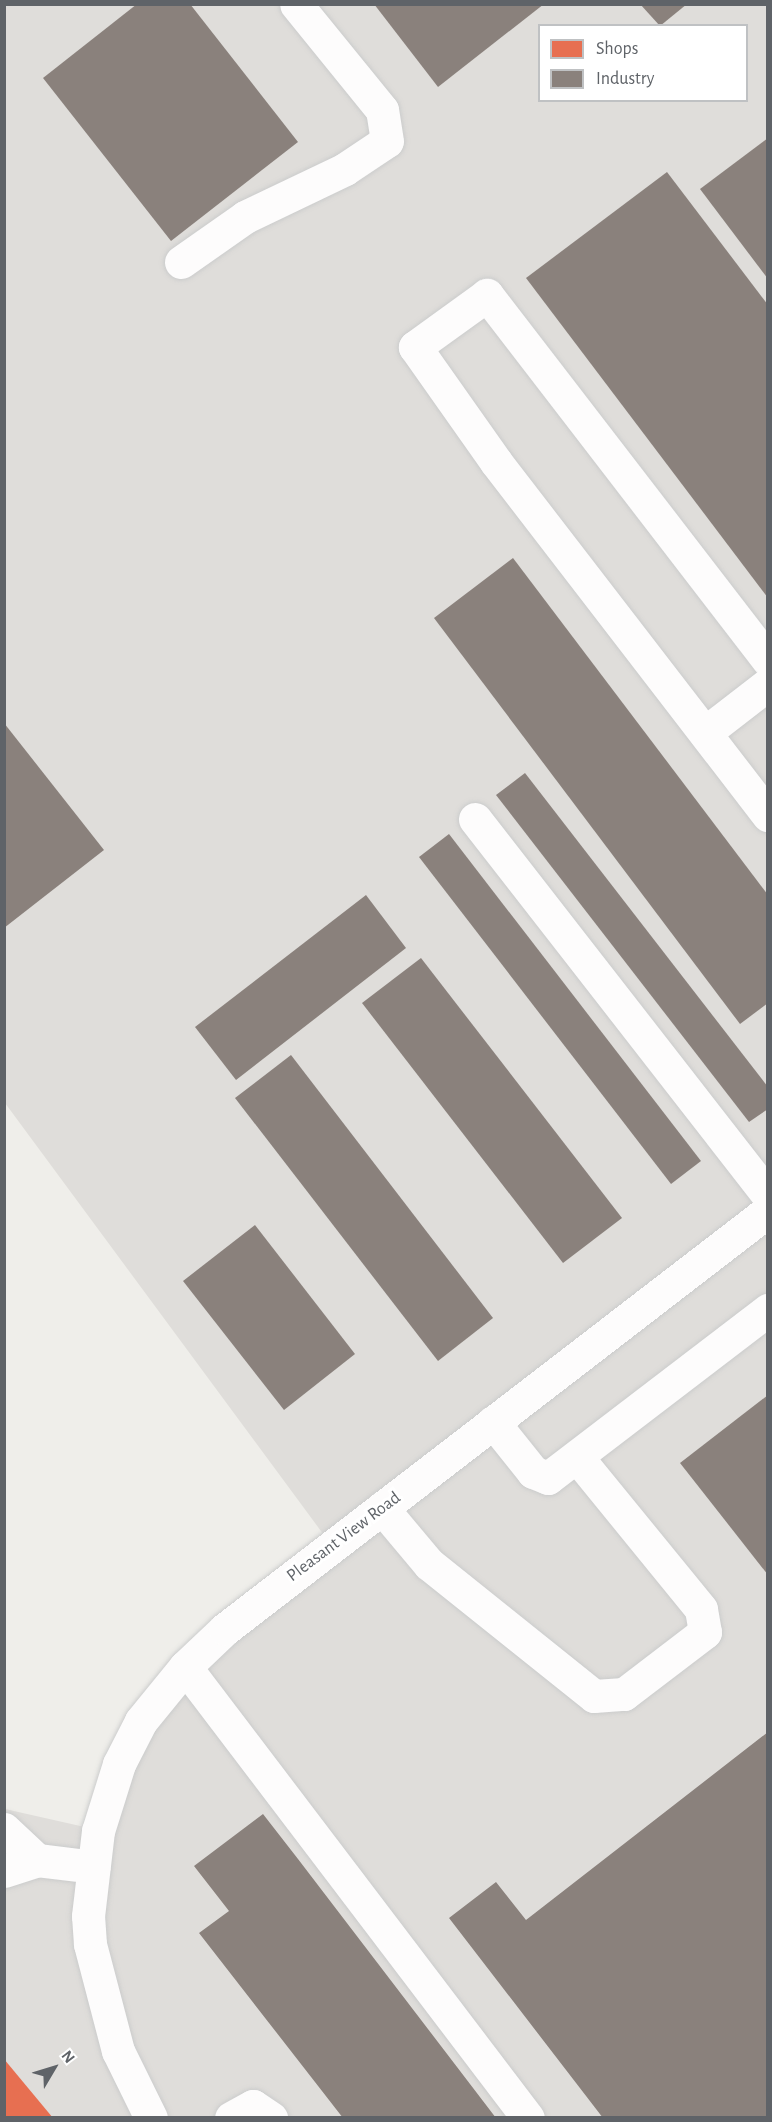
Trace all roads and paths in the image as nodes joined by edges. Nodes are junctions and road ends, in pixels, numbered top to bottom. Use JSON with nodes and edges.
{"nodes":[{"id":1,"x":296,"y":4,"type":"edge"},
{"id":2,"x":181,"y":262,"type":"dead end"},
{"id":3,"x":768,"y":660,"type":"edge"},
{"id":4,"x":768,"y":684,"type":"edge"},
{"id":5,"x":706,"y":732,"type":"junction"},
{"id":6,"x":768,"y":815,"type":"edge"},
{"id":7,"x":475,"y":819,"type":"dead end"},
{"id":8,"x":768,"y":1196,"type":"edge"},
{"id":9,"x":768,"y":1211,"type":"edge"},
{"id":10,"x":768,"y":1310,"type":"edge"},
{"id":11,"x":493,"y":1422,"type":"junction"},
{"id":12,"x":577,"y":1456,"type":"junction"},
{"id":13,"x":382,"y":1508,"type":"junction"},
{"id":14,"x":186,"y":1668,"type":"junction"},
{"id":15,"x":4,"y":1829,"type":"edge"},
{"id":16,"x":37,"y":1860,"type":"junction"},
{"id":17,"x":94,"y":1867,"type":"junction"},
{"id":18,"x":4,"y":1871,"type":"edge"},
{"id":19,"x":151,"y":2118,"type":"edge"},
{"id":20,"x":231,"y":2118,"type":"edge"},
{"id":21,"x":271,"y":2118,"type":"edge"},
{"id":22,"x":528,"y":2118,"type":"edge"}],
"edges":[{"from":1,"to":2,"type":"street"},
{"from":3,"to":5,"type":"street"},
{"from":4,"to":5,"type":"street"},
{"from":5,"to":6,"type":"street"},
{"from":7,"to":8,"type":"street"},
{"from":9,"to":11,"type":"street","name":"Pleasant View Road"},
{"from":10,"to":12,"type":"street"},
{"from":11,"to":12,"type":"street"},
{"from":11,"to":13,"type":"street","name":"Pleasant View Road"},
{"from":12,"to":13,"type":"street"},
{"from":13,"to":14,"type":"street","name":"Pleasant View Road"},
{"from":14,"to":17,"type":"street","name":"Pleasant View Road"},
{"from":14,"to":22,"type":"street"},
{"from":15,"to":16,"type":"street"},
{"from":16,"to":17,"type":"street"},
{"from":16,"to":18,"type":"street"},
{"from":17,"to":19,"type":"street","name":"Pleasant View Road"},
{"from":20,"to":21,"type":"street"}]}
